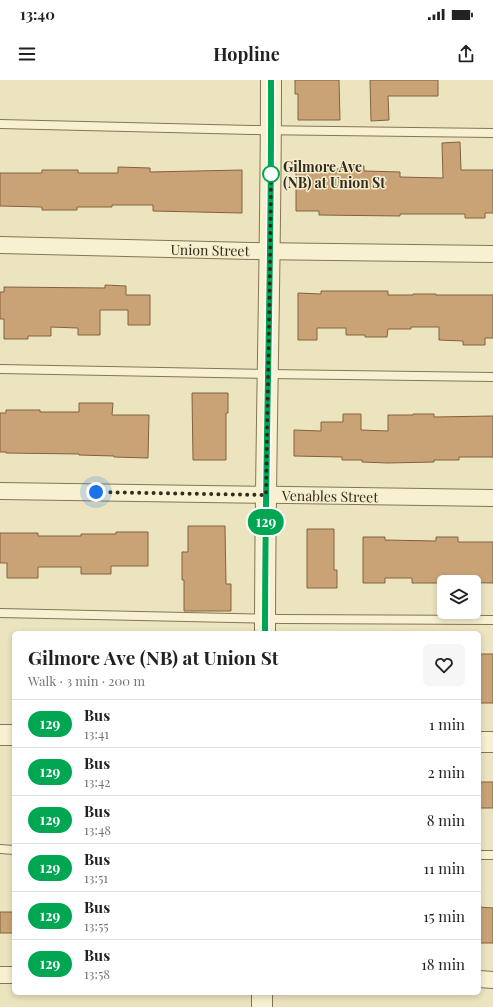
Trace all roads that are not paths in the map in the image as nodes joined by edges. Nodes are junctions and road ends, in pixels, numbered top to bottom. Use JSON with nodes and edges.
{"nodes":[{"id":1,"x":271,"y":80,"type":"edge"},
{"id":2,"x":0,"y":124,"type":"edge"},
{"id":3,"x":271,"y":131,"type":"junction"},
{"id":4,"x":493,"y":133,"type":"edge"},
{"id":5,"x":0,"y":245,"type":"edge"},
{"id":6,"x":271,"y":252,"type":"junction"},
{"id":7,"x":493,"y":254,"type":"edge"},
{"id":8,"x":0,"y":369,"type":"edge"},
{"id":9,"x":269,"y":374,"type":"junction"},
{"id":10,"x":493,"y":377,"type":"edge"},
{"id":11,"x":0,"y":491,"type":"edge"},
{"id":12,"x":266,"y":495,"type":"junction"},
{"id":13,"x":493,"y":498,"type":"edge"},
{"id":14,"x":0,"y":614,"type":"edge"},
{"id":15,"x":493,"y":620,"type":"edge"},
{"id":16,"x":265,"y":626,"type":"edge"},
{"id":17,"x":0,"y":735,"type":"edge"},
{"id":18,"x":12,"y":735,"type":"edge"},
{"id":19,"x":481,"y":742,"type":"edge"},
{"id":20,"x":493,"y":742,"type":"edge"},
{"id":21,"x":0,"y":849,"type":"edge"},
{"id":22,"x":12,"y":850,"type":"edge"},
{"id":23,"x":481,"y":855,"type":"edge"},
{"id":24,"x":493,"y":855,"type":"edge"},
{"id":25,"x":0,"y":975,"type":"edge"},
{"id":26,"x":12,"y":975,"type":"edge"},
{"id":27,"x":481,"y":979,"type":"edge"},
{"id":28,"x":493,"y":980,"type":"edge"},
{"id":29,"x":262,"y":995,"type":"edge"},
{"id":30,"x":262,"y":1007,"type":"edge"}],
"edges":[{"from":1,"to":3,"type":"street"},
{"from":2,"to":3,"type":"lane"},
{"from":3,"to":4,"type":"lane"},
{"from":3,"to":6,"type":"street"},
{"from":5,"to":6,"type":"street","name":"Union Street"},
{"from":6,"to":7,"type":"street","name":"Union Street"},
{"from":6,"to":9,"type":"street"},
{"from":8,"to":9,"type":"lane"},
{"from":9,"to":10,"type":"lane"},
{"from":9,"to":12,"type":"street"},
{"from":11,"to":12,"type":"street","name":"Venables Street"},
{"from":12,"to":13,"type":"street","name":"Venables Street"},
{"from":12,"to":16,"type":"street"},
{"from":14,"to":16,"type":"lane"},
{"from":15,"to":16,"type":"lane"},
{"from":17,"to":18,"type":"street"},
{"from":19,"to":20,"type":"street"},
{"from":21,"to":22,"type":"lane"},
{"from":23,"to":24,"type":"lane"},
{"from":25,"to":26,"type":"street"},
{"from":27,"to":28,"type":"street"},
{"from":29,"to":30,"type":"street"}]}
